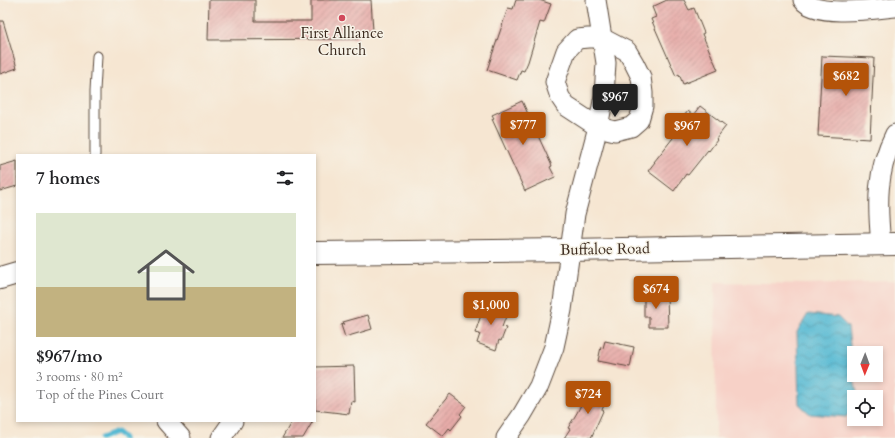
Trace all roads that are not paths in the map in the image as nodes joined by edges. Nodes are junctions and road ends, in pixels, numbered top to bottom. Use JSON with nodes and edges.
{"nodes":[{"id":1,"x":596,"y":0,"type":"edge"},
{"id":2,"x":803,"y":0,"type":"edge"},
{"id":3,"x":895,"y":7,"type":"edge"},
{"id":4,"x":602,"y":38,"type":"junction"},
{"id":5,"x":97,"y":56,"type":"dead end"},
{"id":6,"x":598,"y":127,"type":"junction"},
{"id":7,"x":895,"y":134,"type":"edge"},
{"id":8,"x":95,"y":154,"type":"edge"},
{"id":9,"x":570,"y":242,"type":"junction"},
{"id":10,"x":888,"y":244,"type":"edge"},
{"id":11,"x":316,"y":253,"type":"edge"},
{"id":12,"x":16,"y":273,"type":"edge"},
{"id":13,"x":0,"y":278,"type":"edge"},
{"id":14,"x":167,"y":422,"type":"edge"},
{"id":15,"x":231,"y":422,"type":"edge"},
{"id":16,"x":181,"y":438,"type":"edge"},
{"id":17,"x":221,"y":438,"type":"edge"},
{"id":18,"x":506,"y":438,"type":"edge"}],
"edges":[{"from":1,"to":4,"type":"street"},
{"from":2,"to":3,"type":"street"},
{"from":4,"to":6,"type":"street"},
{"from":4,"to":6,"type":"street"},
{"from":4,"to":6,"type":"street"},
{"from":5,"to":8,"type":"lane"},
{"from":6,"to":9,"type":"street"},
{"from":7,"to":10,"type":"street"},
{"from":9,"to":10,"type":"main road","name":"Buffaloe Road"},
{"from":9,"to":11,"type":"main road","name":"Buffaloe Road"},
{"from":9,"to":18,"type":"street"},
{"from":12,"to":13,"type":"main road"},
{"from":14,"to":16,"type":"street"},
{"from":15,"to":17,"type":"street"}]}
